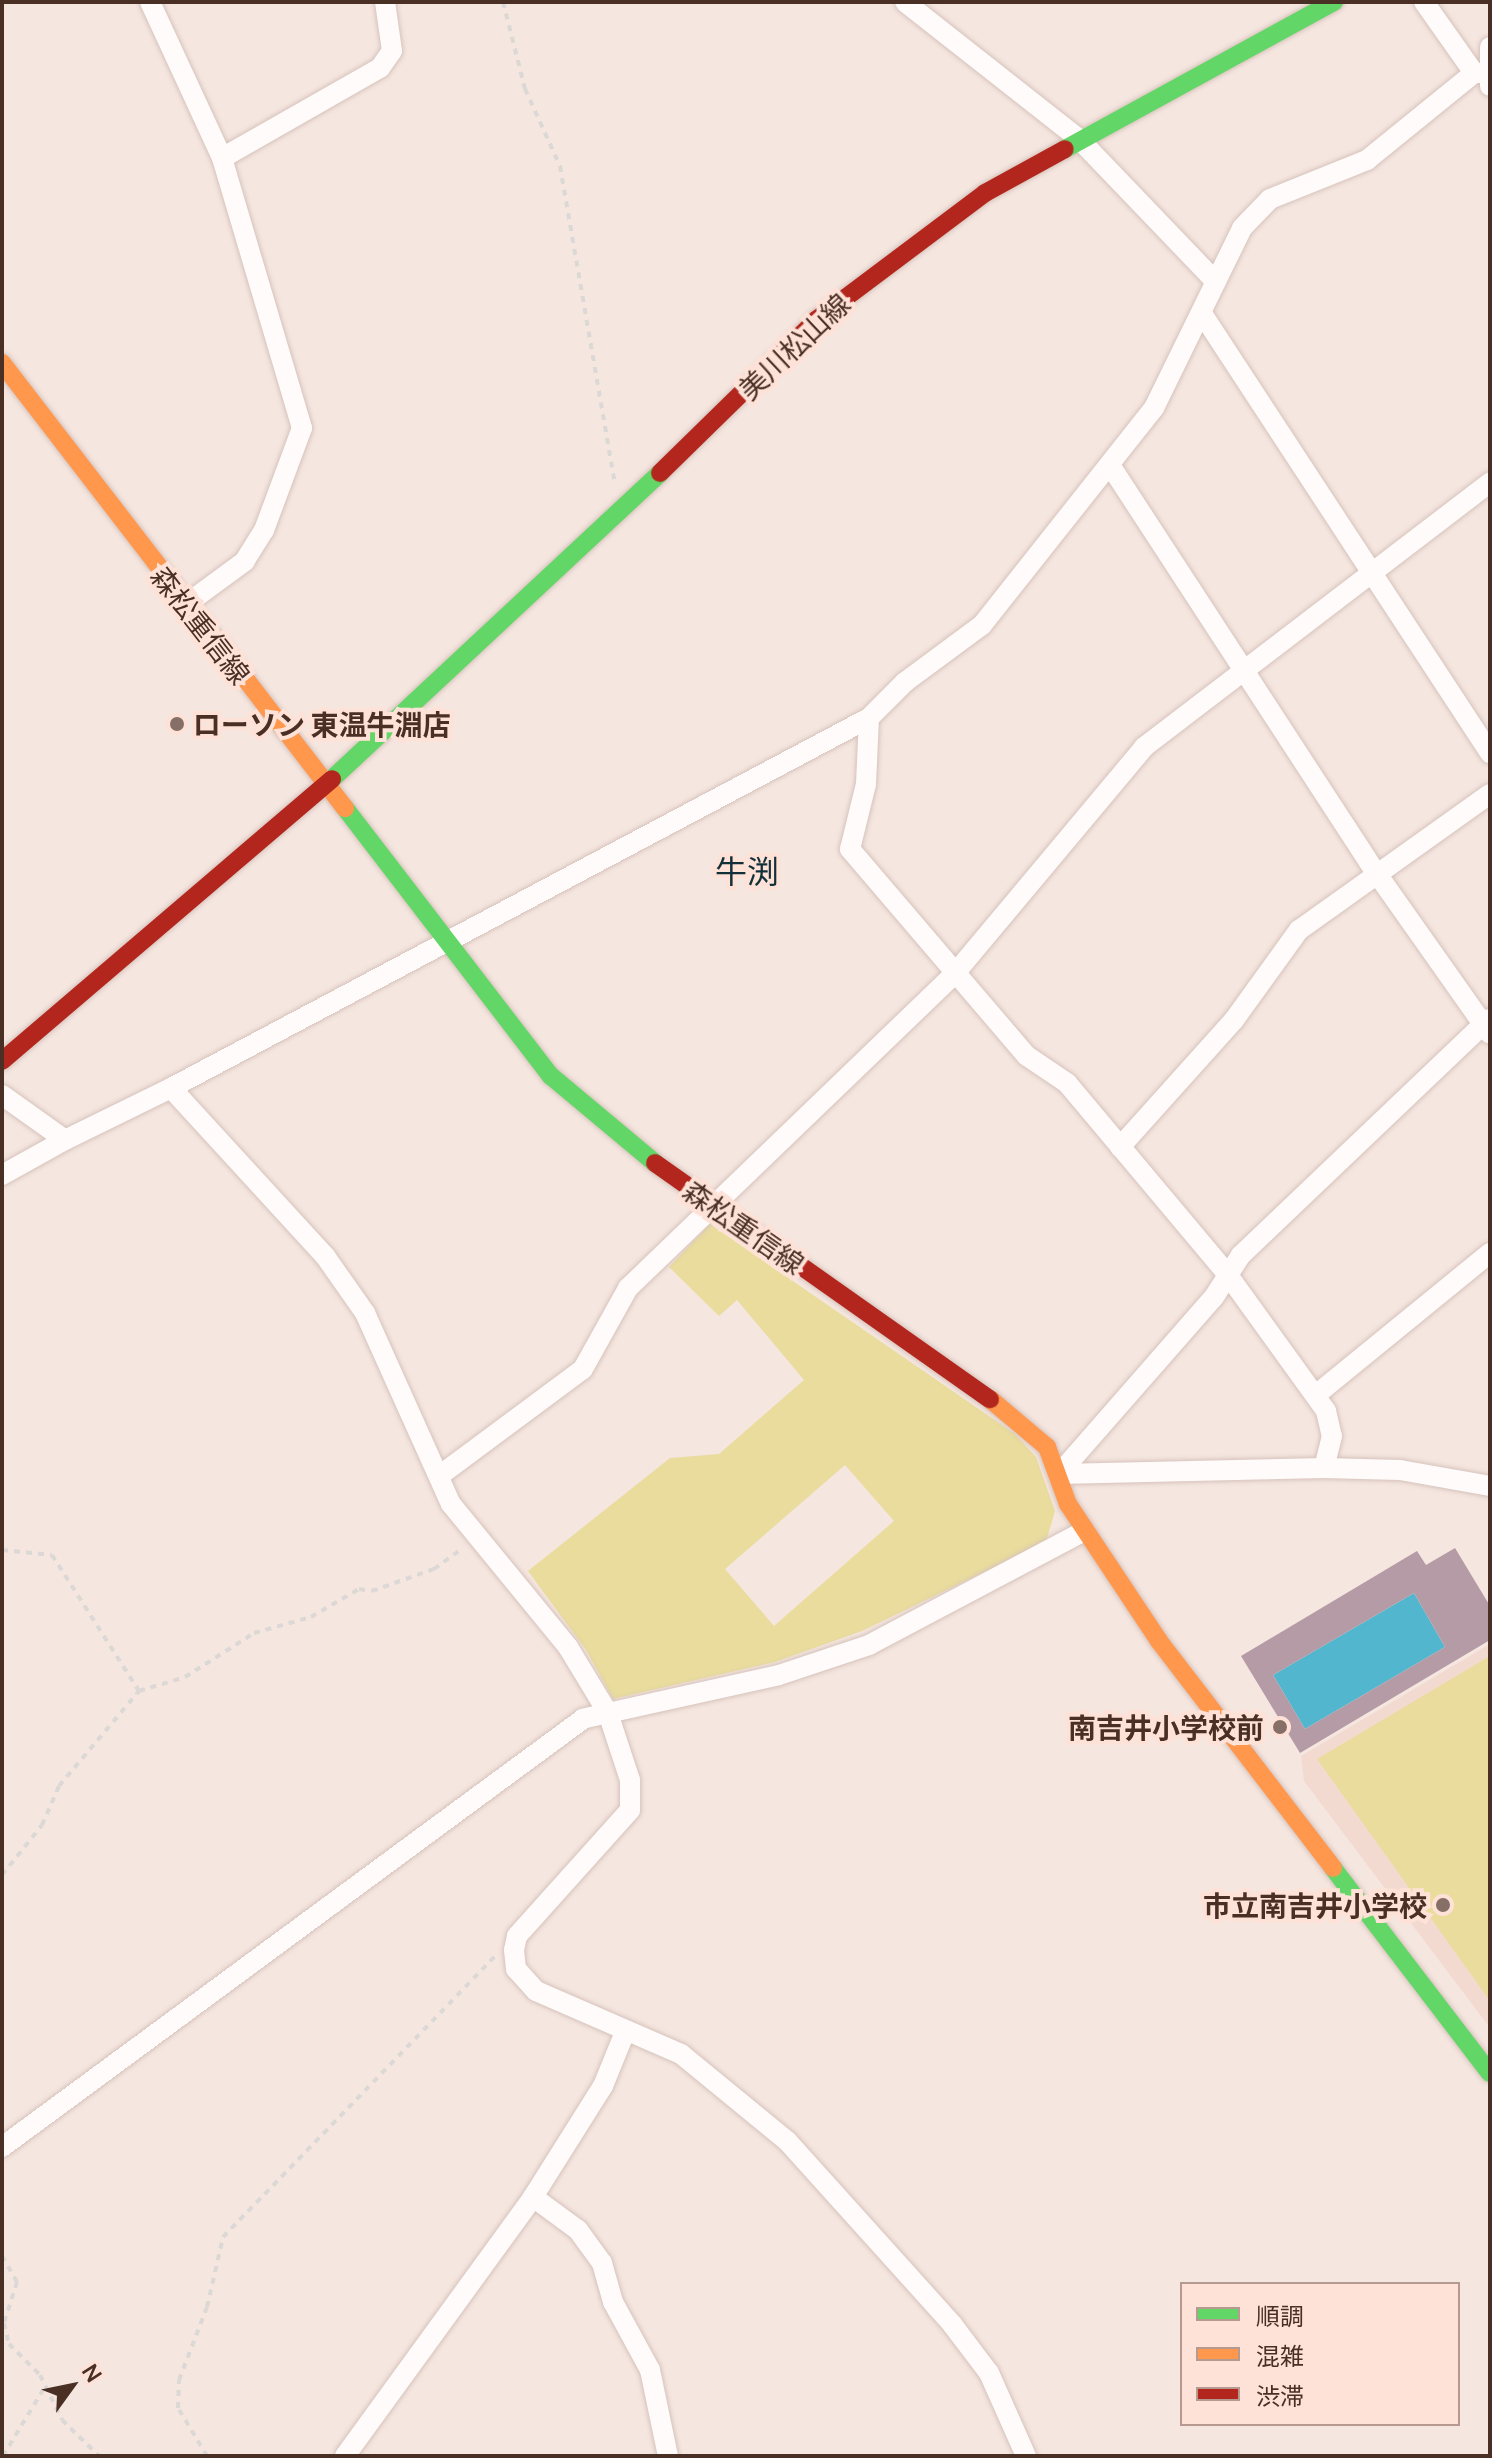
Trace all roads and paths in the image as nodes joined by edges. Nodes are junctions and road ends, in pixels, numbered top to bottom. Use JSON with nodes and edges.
{"nodes":[{"id":1,"x":150,"y":2,"type":"edge"},
{"id":2,"x":385,"y":2,"type":"edge"},
{"id":3,"x":503,"y":2,"type":"edge"},
{"id":4,"x":905,"y":2,"type":"edge"},
{"id":5,"x":1334,"y":2,"type":"edge"},
{"id":6,"x":1424,"y":2,"type":"edge"},
{"id":7,"x":1490,"y":47,"type":"edge"},
{"id":8,"x":1484,"y":77,"type":"edge"},
{"id":9,"x":1078,"y":138,"type":"junction"},
{"id":10,"x":222,"y":158,"type":"junction"},
{"id":11,"x":1216,"y":282,"type":"junction"},
{"id":12,"x":1203,"y":315,"type":"junction"},
{"id":13,"x":2,"y":363,"type":"edge"},
{"id":14,"x":1110,"y":465,"type":"junction"},
{"id":15,"x":1490,"y":482,"type":"edge"},
{"id":16,"x":622,"y":511,"type":"junction"},
{"id":17,"x":1377,"y":572,"type":"junction"},
{"id":18,"x":185,"y":605,"type":"junction"},
{"id":19,"x":1243,"y":670,"type":"junction"},
{"id":20,"x":869,"y":718,"type":"junction"},
{"id":21,"x":1490,"y":753,"type":"edge"},
{"id":22,"x":325,"y":786,"type":"junction"},
{"id":23,"x":1490,"y":794,"type":"edge"},
{"id":24,"x":1375,"y":871,"type":"junction"},
{"id":25,"x":445,"y":939,"type":"junction"},
{"id":26,"x":957,"y":971,"type":"junction"},
{"id":27,"x":1487,"y":1027,"type":"edge"},
{"id":28,"x":2,"y":1061,"type":"edge"},
{"id":29,"x":171,"y":1088,"type":"junction"},
{"id":30,"x":2,"y":1095,"type":"edge"},
{"id":31,"x":65,"y":1140,"type":"junction"},
{"id":32,"x":1120,"y":1147,"type":"junction"},
{"id":33,"x":2,"y":1175,"type":"edge"},
{"id":34,"x":709,"y":1203,"type":"junction"},
{"id":35,"x":1490,"y":1253,"type":"edge"},
{"id":36,"x":1228,"y":1275,"type":"junction"},
{"id":37,"x":1317,"y":1394,"type":"junction"},
{"id":38,"x":1324,"y":1468,"type":"junction"},
{"id":39,"x":1059,"y":1474,"type":"junction"},
{"id":40,"x":439,"y":1476,"type":"junction"},
{"id":41,"x":1490,"y":1486,"type":"edge"},
{"id":42,"x":1084,"y":1531,"type":"junction"},
{"id":43,"x":474,"y":1539,"type":"junction"},
{"id":44,"x":2,"y":1550,"type":"edge"},
{"id":45,"x":139,"y":1691,"type":"junction"},
{"id":46,"x":608,"y":1713,"type":"junction"},
{"id":47,"x":2,"y":1875,"type":"edge"},
{"id":48,"x":517,"y":1936,"type":"junction"},
{"id":49,"x":625,"y":2032,"type":"junction"},
{"id":50,"x":1490,"y":2073,"type":"edge"},
{"id":51,"x":2,"y":2147,"type":"edge"},
{"id":52,"x":533,"y":2197,"type":"junction"},
{"id":53,"x":2,"y":2256,"type":"edge"},
{"id":54,"x":46,"y":2385,"type":"junction"},
{"id":55,"x":3,"y":2456,"type":"edge"},
{"id":56,"x":99,"y":2456,"type":"edge"},
{"id":57,"x":207,"y":2456,"type":"edge"},
{"id":58,"x":345,"y":2456,"type":"edge"},
{"id":59,"x":668,"y":2456,"type":"edge"},
{"id":60,"x":1026,"y":2456,"type":"edge"}],
"edges":[{"from":1,"to":10,"type":"street"},
{"from":2,"to":10,"type":"street"},
{"from":3,"to":16,"type":"path"},
{"from":4,"to":9,"type":"street"},
{"from":5,"to":9,"type":"main road","name":"美川松山線"},
{"from":6,"to":8,"type":"street"},
{"from":7,"to":8,"type":"street"},
{"from":8,"to":11,"type":"street"},
{"from":9,"to":11,"type":"street"},
{"from":9,"to":16,"type":"main road","name":"美川松山線"},
{"from":10,"to":18,"type":"street"},
{"from":11,"to":12,"type":"street"},
{"from":12,"to":14,"type":"street"},
{"from":12,"to":17,"type":"street"},
{"from":13,"to":18,"type":"main road","name":"森松重信線"},
{"from":14,"to":19,"type":"street"},
{"from":14,"to":20,"type":"street"},
{"from":15,"to":17,"type":"street"},
{"from":16,"to":22,"type":"main road","name":"美川松山線"},
{"from":17,"to":19,"type":"street"},
{"from":17,"to":21,"type":"street"},
{"from":18,"to":22,"type":"main road","name":"森松重信線"},
{"from":19,"to":24,"type":"street"},
{"from":19,"to":26,"type":"street"},
{"from":20,"to":25,"type":"street"},
{"from":20,"to":26,"type":"street"},
{"from":22,"to":25,"type":"main road","name":"森松重信線"},
{"from":22,"to":28,"type":"main road","name":"美川松山線"},
{"from":23,"to":24,"type":"street"},
{"from":24,"to":27,"type":"street"},
{"from":24,"to":32,"type":"street"},
{"from":25,"to":29,"type":"street"},
{"from":25,"to":34,"type":"main road","name":"森松重信線"},
{"from":26,"to":32,"type":"street"},
{"from":26,"to":34,"type":"street"},
{"from":27,"to":36,"type":"street"},
{"from":29,"to":31,"type":"street"},
{"from":29,"to":40,"type":"street"},
{"from":30,"to":31,"type":"street"},
{"from":31,"to":33,"type":"street"},
{"from":32,"to":36,"type":"street"},
{"from":34,"to":39,"type":"main road","name":"森松重信線"},
{"from":34,"to":40,"type":"street"},
{"from":35,"to":37,"type":"street"},
{"from":36,"to":37,"type":"street"},
{"from":36,"to":39,"type":"street"},
{"from":37,"to":38,"type":"street"},
{"from":38,"to":39,"type":"street"},
{"from":38,"to":41,"type":"street"},
{"from":39,"to":42,"type":"main road","name":"森松重信線"},
{"from":40,"to":43,"type":"street"},
{"from":42,"to":46,"type":"street"},
{"from":42,"to":50,"type":"main road","name":"森松重信線"},
{"from":43,"to":45,"type":"path"},
{"from":43,"to":46,"type":"street"},
{"from":44,"to":45,"type":"path"},
{"from":45,"to":47,"type":"path"},
{"from":46,"to":48,"type":"street"},
{"from":46,"to":51,"type":"street"},
{"from":48,"to":49,"type":"street"},
{"from":48,"to":57,"type":"path"},
{"from":49,"to":52,"type":"street"},
{"from":49,"to":60,"type":"street"},
{"from":52,"to":58,"type":"street"},
{"from":52,"to":59,"type":"street"},
{"from":53,"to":54,"type":"path"},
{"from":54,"to":55,"type":"path"},
{"from":54,"to":56,"type":"path"}]}
